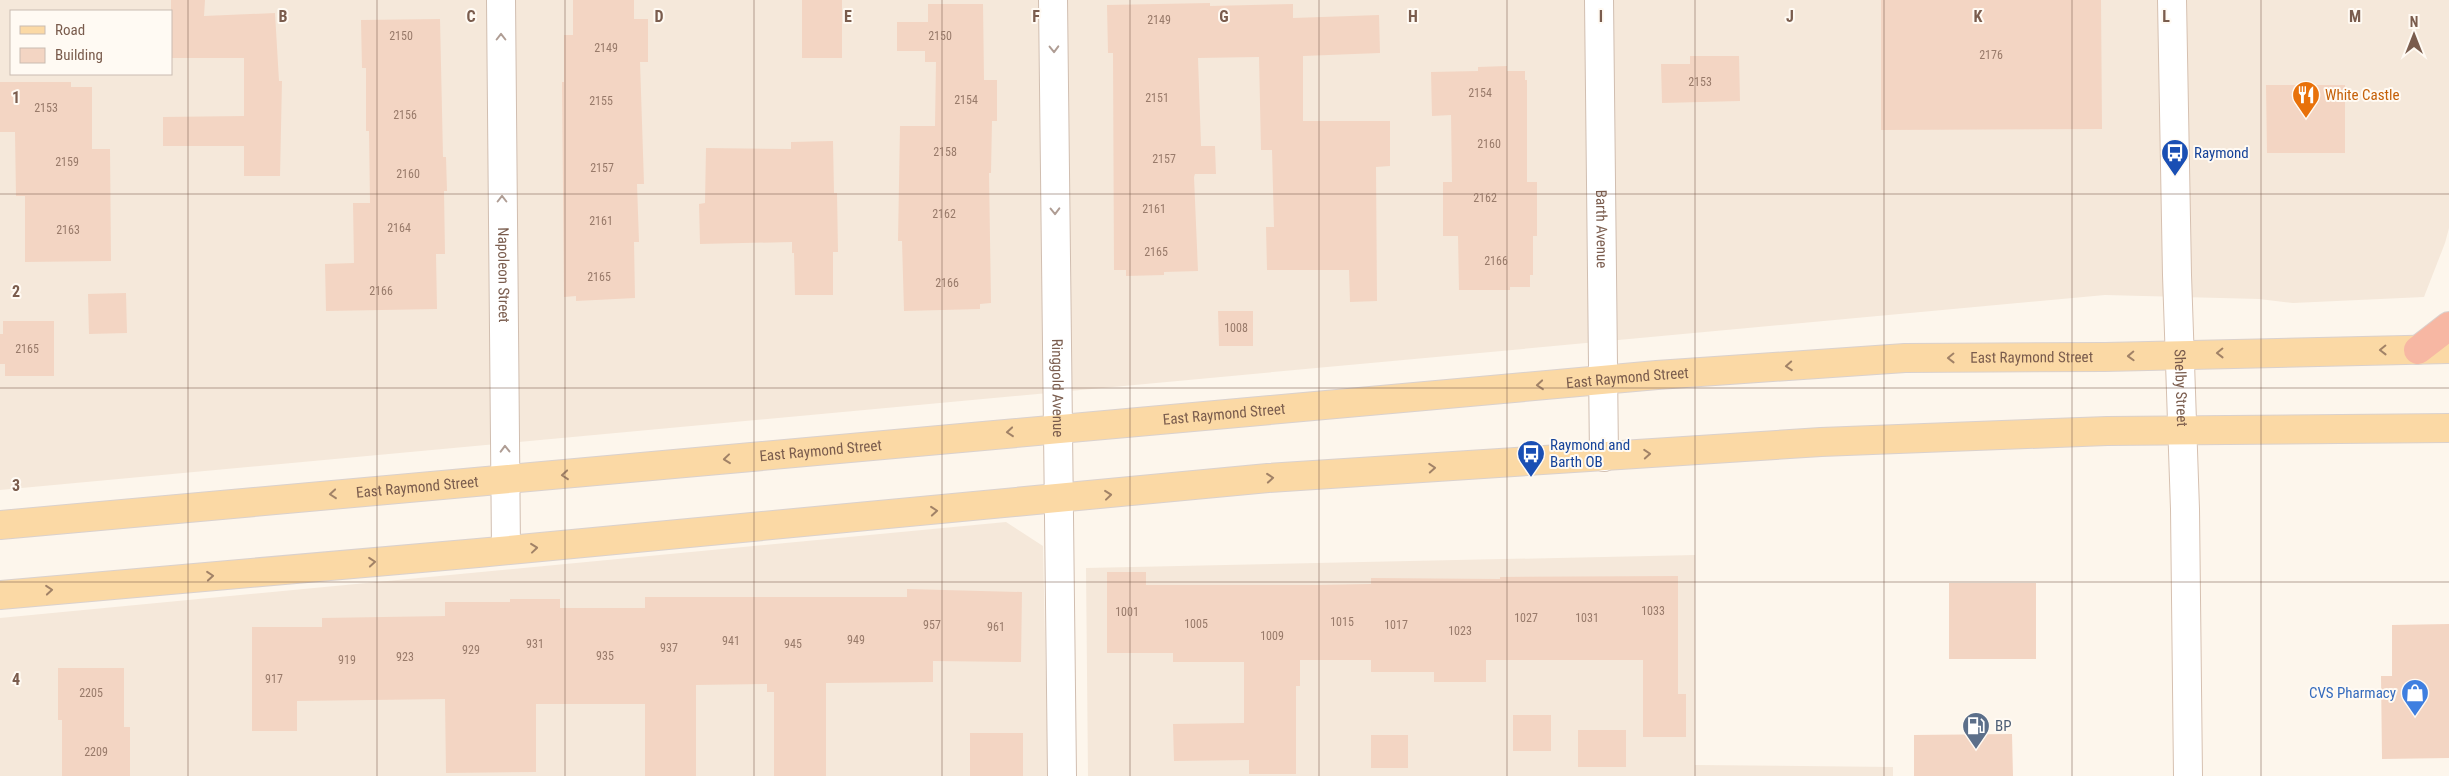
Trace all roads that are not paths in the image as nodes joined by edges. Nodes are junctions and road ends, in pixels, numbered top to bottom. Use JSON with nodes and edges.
{"nodes":[{"id":1,"x":501,"y":0,"type":"edge"},
{"id":2,"x":1053,"y":0,"type":"edge"},
{"id":3,"x":1599,"y":0,"type":"edge"},
{"id":4,"x":2172,"y":0,"type":"edge"},
{"id":5,"x":2449,"y":326,"type":"edge"},
{"id":6,"x":2449,"y":349,"type":"edge"},
{"id":7,"x":2418,"y":350,"type":"junction"},
{"id":8,"x":2180,"y":354,"type":"junction"},
{"id":9,"x":1603,"y":380,"type":"junction"},
{"id":10,"x":1059,"y":428,"type":"junction"},
{"id":11,"x":2449,"y":428,"type":"edge"},
{"id":12,"x":2183,"y":431,"type":"junction"},
{"id":13,"x":1604,"y":456,"type":"junction"},
{"id":14,"x":505,"y":480,"type":"junction"},
{"id":15,"x":1060,"y":500,"type":"junction"},
{"id":16,"x":0,"y":525,"type":"edge"},
{"id":17,"x":506,"y":550,"type":"junction"},
{"id":18,"x":0,"y":594,"type":"edge"},
{"id":19,"x":1062,"y":776,"type":"edge"},
{"id":20,"x":2188,"y":776,"type":"edge"}],
"edges":[{"from":14,"to":1,"type":"street","name":"Napoleon Street","one_way":true},
{"from":2,"to":10,"type":"street","name":"Ringgold Avenue","one_way":true},
{"from":3,"to":9,"type":"street","name":"Barth Avenue"},
{"from":4,"to":8,"type":"street","name":"Shelby Street"},
{"from":5,"to":7,"type":"highway"},
{"from":6,"to":7,"type":"main road","name":"East Raymond Street"},
{"from":7,"to":8,"type":"main road","name":"East Raymond Street","one_way":true},
{"from":8,"to":9,"type":"main road","name":"East Raymond Street","one_way":true},
{"from":8,"to":12,"type":"street","name":"Shelby Street"},
{"from":9,"to":10,"type":"main road","name":"East Raymond Street","one_way":true},
{"from":9,"to":13,"type":"street","name":"Barth Avenue"},
{"from":10,"to":14,"type":"main road","name":"East Raymond Street","one_way":true},
{"from":10,"to":15,"type":"street","name":"Ringgold Avenue"},
{"from":11,"to":12,"type":"main road"},
{"from":13,"to":12,"type":"main road","one_way":true},
{"from":12,"to":20,"type":"street","name":"Shelby Street"},
{"from":15,"to":13,"type":"main road","one_way":true},
{"from":14,"to":16,"type":"main road","name":"East Raymond Street","one_way":true},
{"from":14,"to":17,"type":"street","name":"Napoleon Street"},
{"from":17,"to":15,"type":"main road","one_way":true},
{"from":15,"to":19,"type":"street","name":"Ringgold Avenue"},
{"from":18,"to":17,"type":"main road","one_way":true}]}
